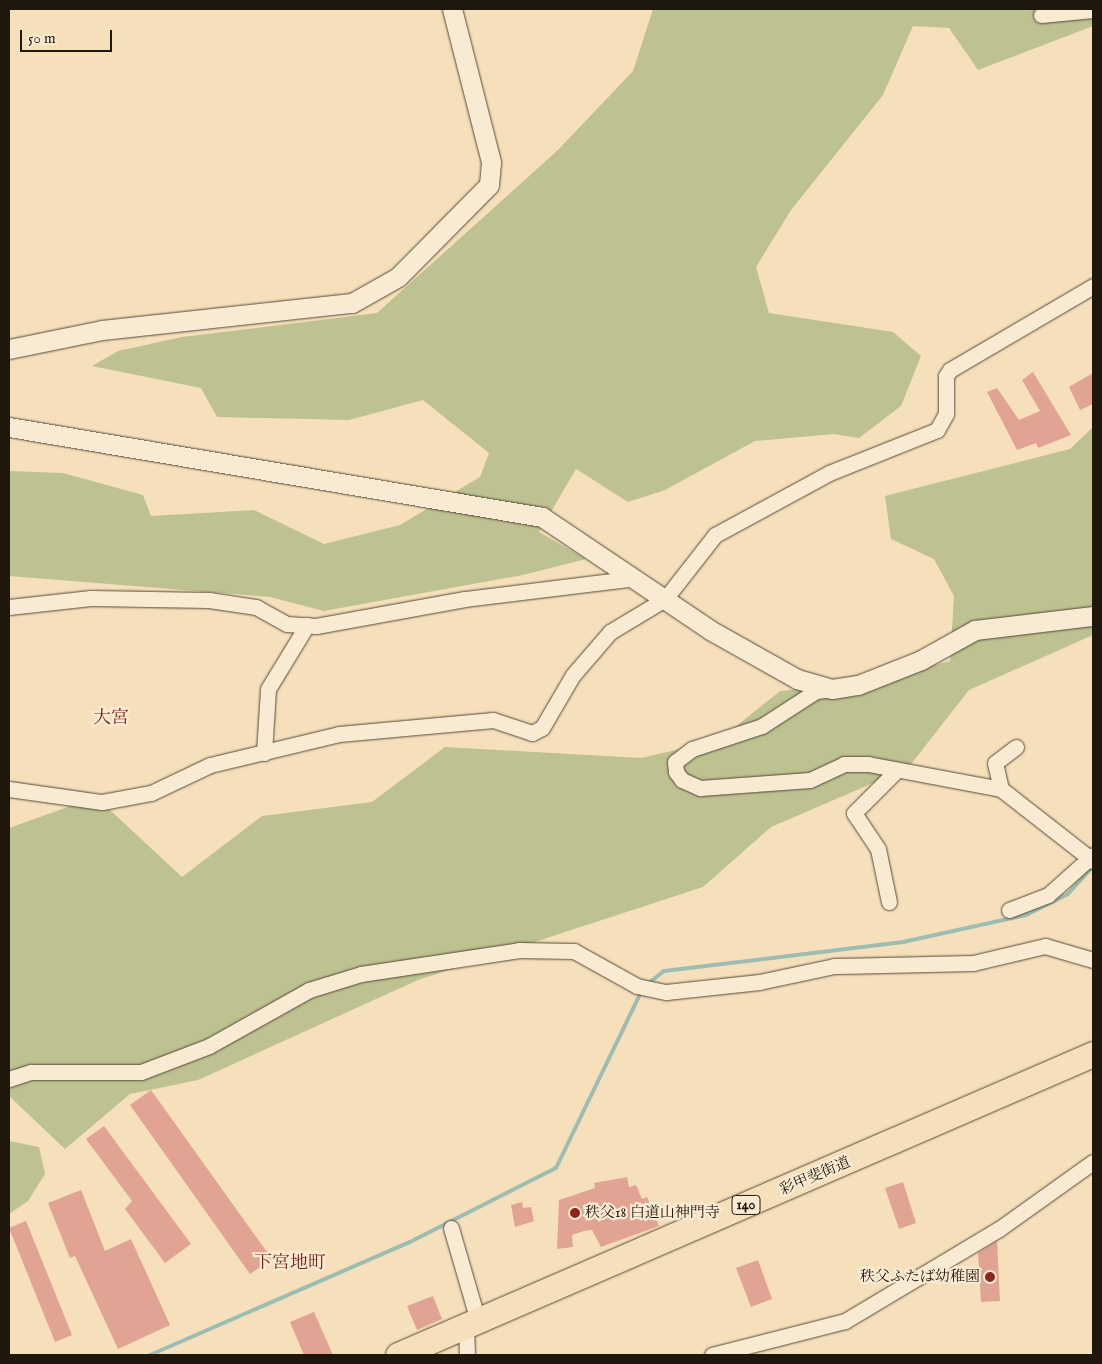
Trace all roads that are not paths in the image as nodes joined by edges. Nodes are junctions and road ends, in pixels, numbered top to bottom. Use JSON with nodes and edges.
{"nodes":[{"id":1,"x":452,"y":9,"type":"edge"},
{"id":2,"x":1093,"y":10,"type":"edge"},
{"id":3,"x":1042,"y":15,"type":"dead end"},
{"id":4,"x":1093,"y":286,"type":"edge"},
{"id":5,"x":9,"y":349,"type":"edge"},
{"id":6,"x":9,"y":427,"type":"edge"},
{"id":7,"x":629,"y":579,"type":"junction"},
{"id":8,"x":665,"y":598,"type":"junction"},
{"id":9,"x":9,"y":607,"type":"edge"},
{"id":10,"x":1093,"y":616,"type":"edge"},
{"id":11,"x":307,"y":625,"type":"junction"},
{"id":12,"x":832,"y":688,"type":"junction"},
{"id":13,"x":1016,"y":748,"type":"dead end"},
{"id":14,"x":264,"y":753,"type":"junction"},
{"id":15,"x":897,"y":770,"type":"junction"},
{"id":16,"x":9,"y":788,"type":"edge"},
{"id":17,"x":1001,"y":790,"type":"junction"},
{"id":18,"x":1092,"y":858,"type":"edge"},
{"id":19,"x":889,"y":902,"type":"dead end"},
{"id":20,"x":1009,"y":910,"type":"dead end"},
{"id":21,"x":1093,"y":960,"type":"edge"},
{"id":22,"x":1093,"y":1054,"type":"edge"},
{"id":23,"x":9,"y":1079,"type":"edge"},
{"id":24,"x":1093,"y":1162,"type":"edge"},
{"id":25,"x":451,"y":1228,"type":"dead end"},
{"id":26,"x":472,"y":1324,"type":"junction"},
{"id":27,"x":398,"y":1355,"type":"edge"},
{"id":28,"x":467,"y":1355,"type":"edge"},
{"id":29,"x":712,"y":1355,"type":"edge"}],
"edges":[{"from":1,"to":5,"type":"street"},
{"from":2,"to":3,"type":"street"},
{"from":4,"to":8,"type":"street"},
{"from":6,"to":7,"type":"street"},
{"from":7,"to":8,"type":"street"},
{"from":7,"to":11,"type":"street"},
{"from":8,"to":12,"type":"street"},
{"from":8,"to":14,"type":"street"},
{"from":9,"to":11,"type":"street"},
{"from":10,"to":12,"type":"street"},
{"from":11,"to":14,"type":"street"},
{"from":12,"to":15,"type":"street"},
{"from":13,"to":17,"type":"street"},
{"from":14,"to":16,"type":"street"},
{"from":15,"to":17,"type":"street"},
{"from":15,"to":19,"type":"street"},
{"from":17,"to":18,"type":"street"},
{"from":18,"to":20,"type":"street"},
{"from":21,"to":23,"type":"street"},
{"from":22,"to":26,"type":"highway","name":"彩甲斐街道","number":"140"},
{"from":24,"to":29,"type":"street"},
{"from":25,"to":26,"type":"street"},
{"from":26,"to":27,"type":"highway","name":"彩甲斐街道","number":"140"},
{"from":26,"to":28,"type":"street"}]}
